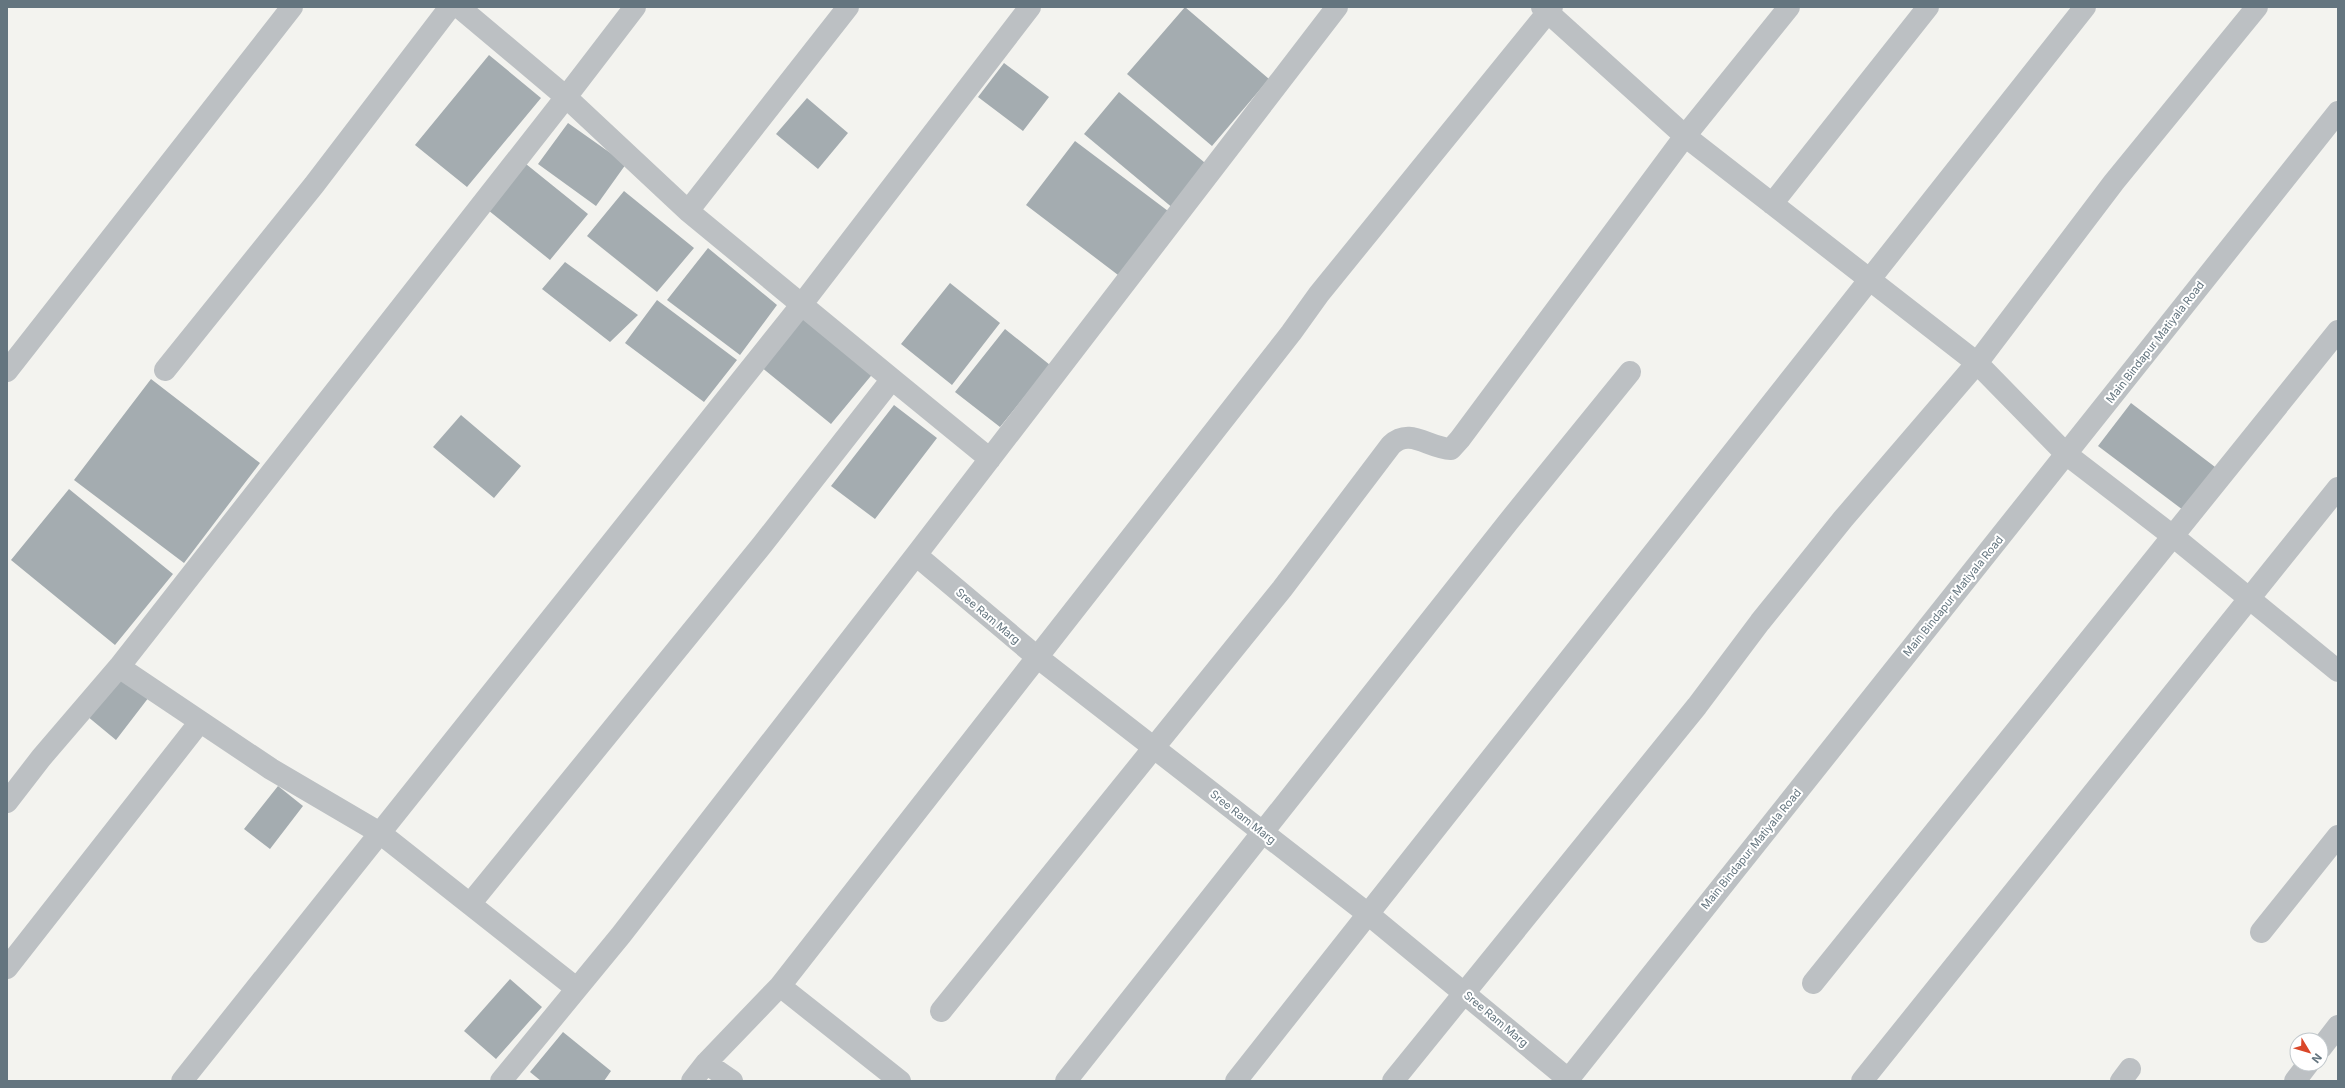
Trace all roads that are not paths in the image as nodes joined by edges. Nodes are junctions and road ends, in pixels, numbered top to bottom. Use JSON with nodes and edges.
{"nodes":[{"id":1,"x":292,"y":7,"type":"edge"},
{"id":2,"x":450,"y":7,"type":"edge"},
{"id":3,"x":459,"y":7,"type":"edge"},
{"id":4,"x":635,"y":7,"type":"edge"},
{"id":5,"x":848,"y":7,"type":"edge"},
{"id":6,"x":1030,"y":7,"type":"edge"},
{"id":7,"x":1337,"y":7,"type":"edge"},
{"id":8,"x":1789,"y":7,"type":"edge"},
{"id":9,"x":1928,"y":7,"type":"edge"},
{"id":10,"x":2085,"y":7,"type":"edge"},
{"id":11,"x":2257,"y":7,"type":"edge"},
{"id":12,"x":1547,"y":9,"type":"edge"},
{"id":13,"x":566,"y":97,"type":"junction"},
{"id":14,"x":2338,"y":112,"type":"edge"},
{"id":15,"x":1685,"y":136,"type":"junction"},
{"id":16,"x":1772,"y":204,"type":"junction"},
{"id":17,"x":688,"y":212,"type":"junction"},
{"id":18,"x":1869,"y":280,"type":"junction"},
{"id":19,"x":802,"y":304,"type":"junction"},
{"id":20,"x":2338,"y":331,"type":"edge"},
{"id":21,"x":1977,"y":363,"type":"junction"},
{"id":22,"x":165,"y":370,"type":"dead end"},
{"id":23,"x":7,"y":371,"type":"edge"},
{"id":24,"x":1630,"y":372,"type":"dead end"},
{"id":25,"x":892,"y":379,"type":"junction"},
{"id":26,"x":2066,"y":454,"type":"junction"},
{"id":27,"x":990,"y":459,"type":"junction"},
{"id":28,"x":2338,"y":488,"type":"edge"},
{"id":29,"x":2174,"y":537,"type":"junction"},
{"id":30,"x":916,"y":555,"type":"junction"},
{"id":31,"x":2249,"y":600,"type":"junction"},
{"id":32,"x":1037,"y":657,"type":"junction"},
{"id":33,"x":119,"y":667,"type":"junction"},
{"id":34,"x":2338,"y":671,"type":"edge"},
{"id":35,"x":199,"y":723,"type":"junction"},
{"id":36,"x":1155,"y":748,"type":"junction"},
{"id":37,"x":7,"y":802,"type":"edge"},
{"id":38,"x":380,"y":833,"type":"junction"},
{"id":39,"x":1263,"y":833,"type":"junction"},
{"id":40,"x":2338,"y":836,"type":"edge"},
{"id":41,"x":470,"y":904,"type":"junction"},
{"id":42,"x":1368,"y":914,"type":"junction"},
{"id":43,"x":2261,"y":932,"type":"dead end"},
{"id":44,"x":7,"y":968,"type":"edge"},
{"id":45,"x":1813,"y":983,"type":"dead end"},
{"id":46,"x":780,"y":986,"type":"junction"},
{"id":47,"x":576,"y":988,"type":"junction"},
{"id":48,"x":1464,"y":993,"type":"junction"},
{"id":49,"x":941,"y":1011,"type":"dead end"},
{"id":50,"x":2338,"y":1026,"type":"edge"},
{"id":51,"x":2329,"y":1038,"type":"edge"},
{"id":52,"x":706,"y":1063,"type":"junction"},
{"id":53,"x":2302,"y":1072,"type":"edge"},
{"id":54,"x":1567,"y":1080,"type":"edge"},
{"id":55,"x":182,"y":1081,"type":"edge"},
{"id":56,"x":502,"y":1081,"type":"edge"},
{"id":57,"x":692,"y":1081,"type":"edge"},
{"id":58,"x":732,"y":1081,"type":"edge"},
{"id":59,"x":900,"y":1081,"type":"edge"},
{"id":60,"x":1066,"y":1081,"type":"edge"},
{"id":61,"x":1236,"y":1081,"type":"edge"},
{"id":62,"x":1393,"y":1081,"type":"edge"},
{"id":63,"x":1862,"y":1081,"type":"edge"},
{"id":64,"x":2295,"y":1081,"type":"edge"}],
"edges":[{"from":1,"to":23,"type":"street"},
{"from":2,"to":22,"type":"street"},
{"from":3,"to":13,"type":"street"},
{"from":4,"to":13,"type":"street"},
{"from":5,"to":17,"type":"street"},
{"from":6,"to":19,"type":"street"},
{"from":7,"to":27,"type":"street"},
{"from":8,"to":15,"type":"street"},
{"from":9,"to":16,"type":"street"},
{"from":10,"to":18,"type":"street"},
{"from":11,"to":21,"type":"street"},
{"from":12,"to":15,"type":"street"},
{"from":12,"to":32,"type":"street"},
{"from":13,"to":17,"type":"street"},
{"from":13,"to":33,"type":"street"},
{"from":14,"to":26,"type":"street","name":"Main Bindapur Matiyala Road"},
{"from":15,"to":16,"type":"street"},
{"from":15,"to":36,"type":"street"},
{"from":16,"to":18,"type":"street"},
{"from":17,"to":19,"type":"street"},
{"from":18,"to":21,"type":"street"},
{"from":18,"to":42,"type":"street"},
{"from":19,"to":25,"type":"street"},
{"from":19,"to":38,"type":"street"},
{"from":20,"to":29,"type":"street"},
{"from":21,"to":26,"type":"street"},
{"from":21,"to":48,"type":"street"},
{"from":24,"to":39,"type":"street"},
{"from":25,"to":27,"type":"street"},
{"from":25,"to":41,"type":"street"},
{"from":26,"to":29,"type":"street"},
{"from":26,"to":54,"type":"street","name":"Main Bindapur Matiyala Road"},
{"from":27,"to":30,"type":"street"},
{"from":28,"to":31,"type":"street"},
{"from":29,"to":31,"type":"street"},
{"from":29,"to":45,"type":"street"},
{"from":30,"to":32,"type":"street","name":"Sree Ram Marg"},
{"from":30,"to":47,"type":"street"},
{"from":31,"to":34,"type":"street"},
{"from":31,"to":63,"type":"street"},
{"from":32,"to":36,"type":"street","name":"Sree Ram Marg"},
{"from":32,"to":46,"type":"street"},
{"from":33,"to":35,"type":"street"},
{"from":33,"to":37,"type":"street"},
{"from":35,"to":38,"type":"street"},
{"from":35,"to":44,"type":"street"},
{"from":36,"to":39,"type":"street","name":"Sree Ram Marg"},
{"from":36,"to":49,"type":"street"},
{"from":38,"to":41,"type":"street"},
{"from":38,"to":55,"type":"street"},
{"from":39,"to":42,"type":"street","name":"Sree Ram Marg"},
{"from":39,"to":60,"type":"street"},
{"from":40,"to":43,"type":"street"},
{"from":41,"to":47,"type":"street"},
{"from":42,"to":48,"type":"street","name":"Sree Ram Marg"},
{"from":42,"to":61,"type":"street"},
{"from":46,"to":52,"type":"street"},
{"from":46,"to":59,"type":"street"},
{"from":47,"to":56,"type":"street"},
{"from":48,"to":54,"type":"street","name":"Sree Ram Marg"},
{"from":48,"to":62,"type":"street"},
{"from":50,"to":51,"type":"street"},
{"from":52,"to":57,"type":"street"},
{"from":52,"to":58,"type":"street"},
{"from":53,"to":64,"type":"street"}]}
